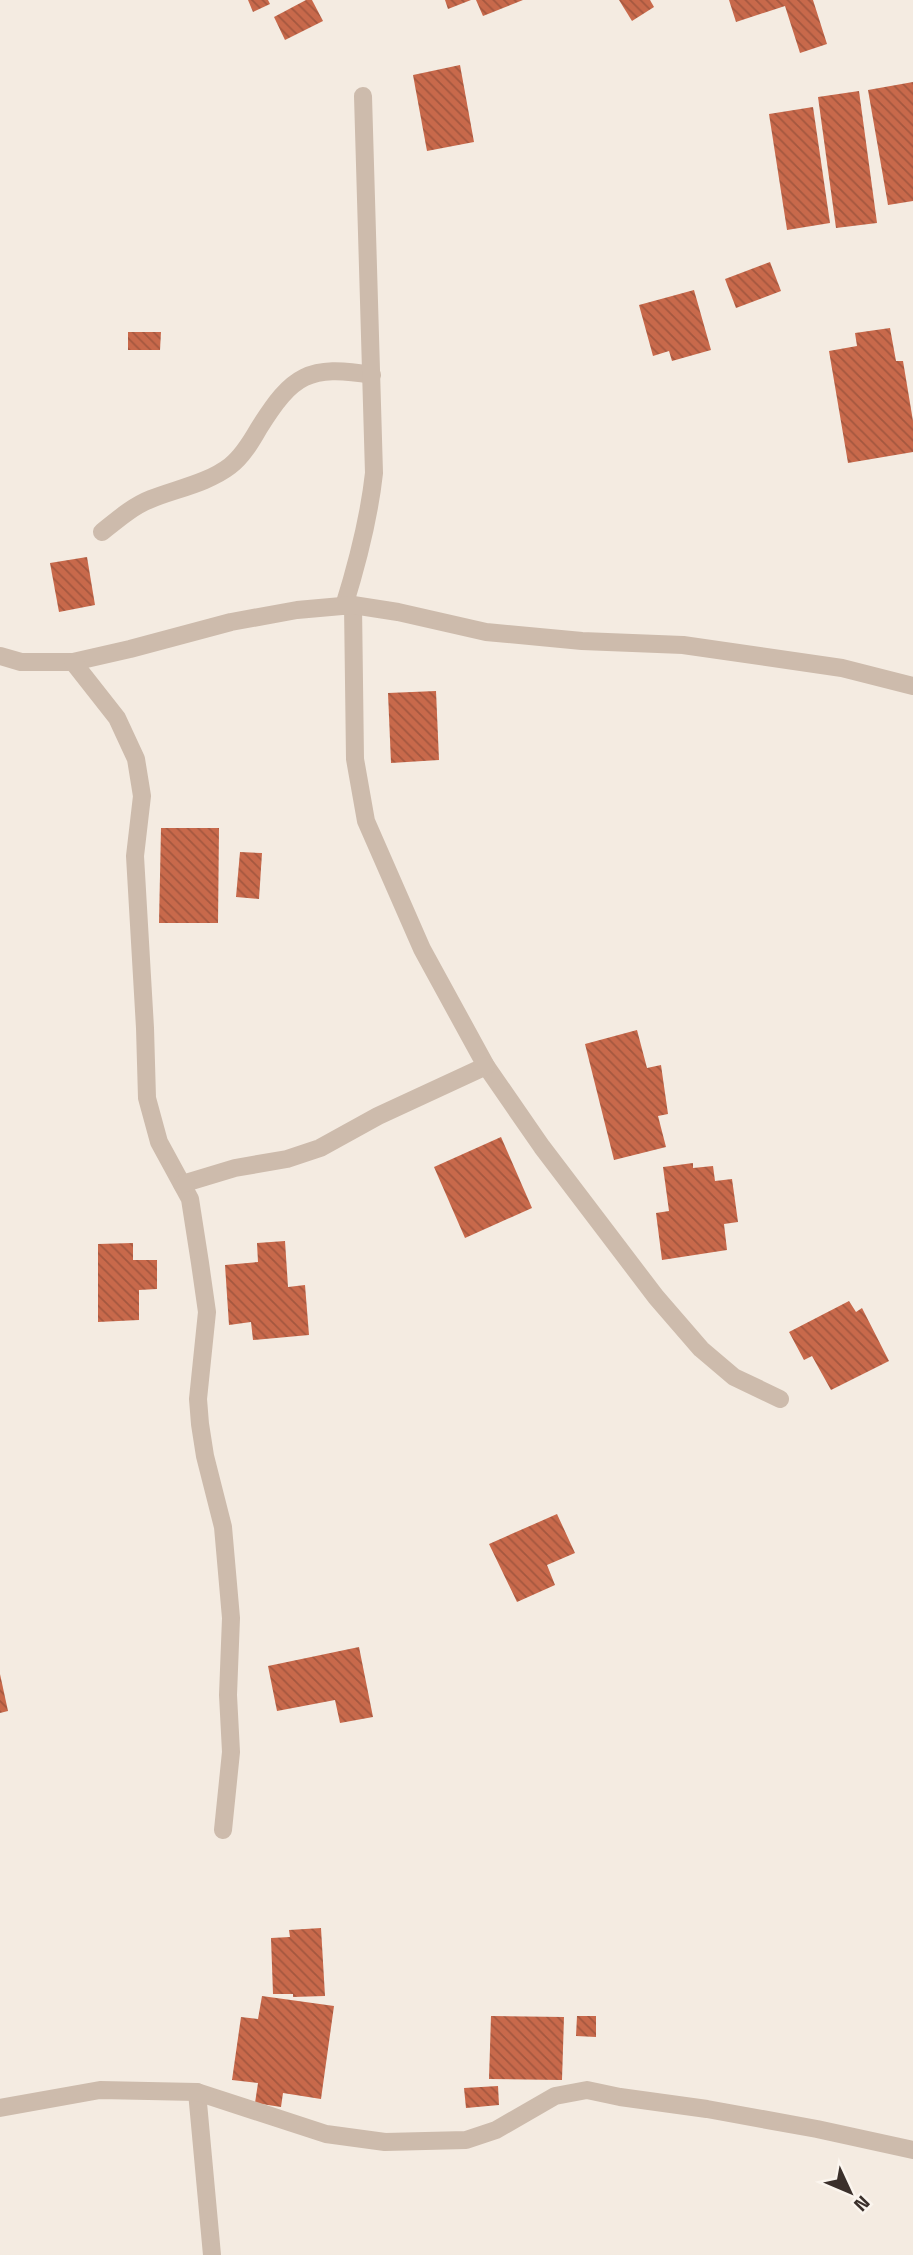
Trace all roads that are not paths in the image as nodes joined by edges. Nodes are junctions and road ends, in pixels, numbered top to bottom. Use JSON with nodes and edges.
{"nodes":[{"id":1,"x":363,"y":96,"type":"dead end"},
{"id":2,"x":372,"y":375,"type":"junction"},
{"id":3,"x":102,"y":532,"type":"dead end"},
{"id":4,"x":349,"y":605,"type":"junction"},
{"id":5,"x":0,"y":656,"type":"edge"},
{"id":6,"x":73,"y":662,"type":"junction"},
{"id":7,"x":913,"y":686,"type":"edge"},
{"id":8,"x":486,"y":1066,"type":"junction"},
{"id":9,"x":182,"y":1184,"type":"junction"},
{"id":10,"x":779,"y":1399,"type":"dead end"},
{"id":11,"x":223,"y":1829,"type":"dead end"},
{"id":12,"x":197,"y":2092,"type":"junction"},
{"id":13,"x":0,"y":2108,"type":"edge"},
{"id":14,"x":913,"y":2150,"type":"edge"},
{"id":15,"x":212,"y":2255,"type":"edge"}],
"edges":[{"from":1,"to":2,"type":"street"},
{"from":2,"to":3,"type":"street"},
{"from":2,"to":4,"type":"street"},
{"from":4,"to":6,"type":"street"},
{"from":4,"to":7,"type":"street"},
{"from":4,"to":8,"type":"street"},
{"from":5,"to":6,"type":"street"},
{"from":6,"to":9,"type":"street"},
{"from":8,"to":9,"type":"street"},
{"from":8,"to":10,"type":"street"},
{"from":9,"to":11,"type":"street"},
{"from":12,"to":13,"type":"street"},
{"from":12,"to":14,"type":"street"},
{"from":12,"to":15,"type":"street"}]}
